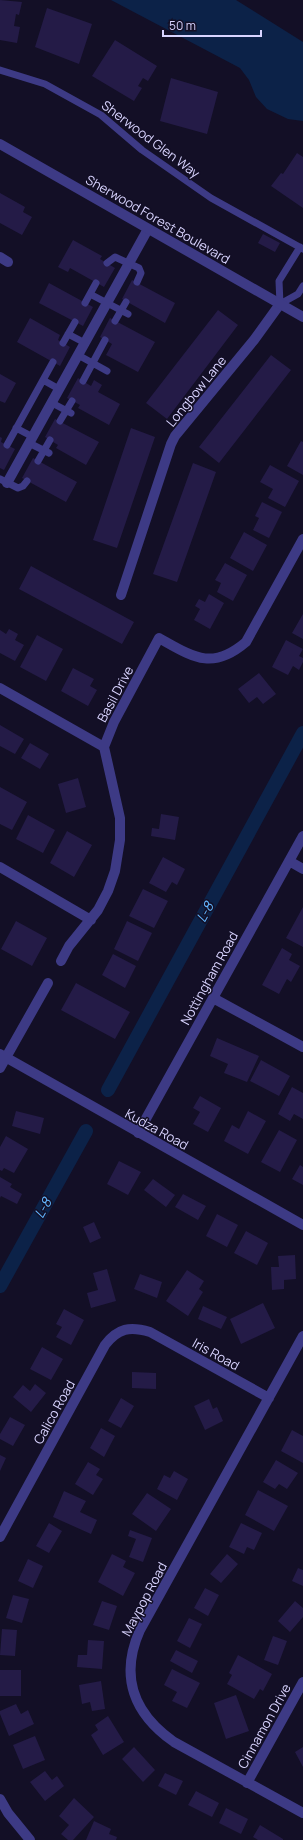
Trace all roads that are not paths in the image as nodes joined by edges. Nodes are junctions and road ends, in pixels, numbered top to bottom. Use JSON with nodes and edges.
{"nodes":[{"id":1,"x":0,"y":70,"type":"edge"},
{"id":2,"x":0,"y":144,"type":"edge"},
{"id":3,"x":148,"y":229,"type":"junction"},
{"id":4,"x":302,"y":248,"type":"edge"},
{"id":5,"x":107,"y":263,"type":"dead end"},
{"id":6,"x":129,"y":263,"type":"junction"},
{"id":7,"x":137,"y":282,"type":"dead end"},
{"id":8,"x":96,"y":283,"type":"dead end"},
{"id":9,"x":303,"y":286,"type":"edge"},
{"id":10,"x":90,"y":294,"type":"junction"},
{"id":11,"x":86,"y":302,"type":"dead end"},
{"id":12,"x":126,"y":302,"type":"dead end"},
{"id":13,"x":107,"y":304,"type":"junction"},
{"id":14,"x":280,"y":304,"type":"junction"},
{"id":15,"x":121,"y":311,"type":"junction"},
{"id":16,"x":128,"y":314,"type":"dead end"},
{"id":17,"x":303,"y":317,"type":"edge"},
{"id":18,"x":116,"y":321,"type":"dead end"},
{"id":19,"x":75,"y":322,"type":"dead end"},
{"id":20,"x":68,"y":334,"type":"junction"},
{"id":21,"x":105,"y":340,"type":"dead end"},
{"id":22,"x":63,"y":343,"type":"dead end"},
{"id":23,"x":85,"y":343,"type":"junction"},
{"id":24,"x":78,"y":355,"type":"junction"},
{"id":25,"x":53,"y":362,"type":"dead end"},
{"id":26,"x":93,"y":363,"type":"junction"},
{"id":27,"x":107,"y":371,"type":"dead end"},
{"id":28,"x":43,"y":380,"type":"junction"},
{"id":29,"x":83,"y":381,"type":"dead end"},
{"id":30,"x":59,"y":389,"type":"junction"},
{"id":31,"x":72,"y":401,"type":"dead end"},
{"id":32,"x":52,"y":403,"type":"junction"},
{"id":33,"x":69,"y":412,"type":"junction"},
{"id":34,"x":60,"y":421,"type":"dead end"},
{"id":35,"x":16,"y":428,"type":"junction"},
{"id":36,"x":31,"y":440,"type":"junction"},
{"id":37,"x":50,"y":440,"type":"dead end"},
{"id":38,"x":7,"y":445,"type":"dead end"},
{"id":39,"x":47,"y":451,"type":"junction"},
{"id":40,"x":38,"y":461,"type":"dead end"},
{"id":41,"x":4,"y":481,"type":"edge"},
{"id":42,"x":27,"y":481,"type":"dead end"},
{"id":43,"x":303,"y":539,"type":"edge"},
{"id":44,"x":121,"y":595,"type":"dead end"},
{"id":45,"x":0,"y":688,"type":"edge"},
{"id":46,"x":104,"y":747,"type":"junction"},
{"id":47,"x":303,"y":836,"type":"edge"},
{"id":48,"x":289,"y":861,"type":"junction"},
{"id":49,"x":0,"y":867,"type":"edge"},
{"id":50,"x":303,"y":869,"type":"edge"},
{"id":51,"x":92,"y":920,"type":"junction"},
{"id":52,"x":61,"y":961,"type":"dead end"},
{"id":53,"x":48,"y":983,"type":"dead end"},
{"id":54,"x":213,"y":998,"type":"junction"},
{"id":55,"x":303,"y":1047,"type":"edge"},
{"id":56,"x":3,"y":1055,"type":"edge"},
{"id":57,"x":0,"y":1068,"type":"edge"},
{"id":58,"x":138,"y":1133,"type":"junction"},
{"id":59,"x":303,"y":1225,"type":"edge"},
{"id":60,"x":150,"y":1332,"type":"joint"},
{"id":61,"x":303,"y":1336,"type":"edge"},
{"id":62,"x":269,"y":1398,"type":"junction"},
{"id":63,"x":0,"y":1537,"type":"edge"},
{"id":64,"x":303,"y":1682,"type":"edge"},
{"id":65,"x":247,"y":1783,"type":"junction"},
{"id":66,"x":0,"y":1799,"type":"edge"},
{"id":67,"x":303,"y":1814,"type":"edge"},
{"id":68,"x":30,"y":1840,"type":"edge"}],
"edges":[{"from":1,"to":4,"type":"lane","name":"Sherwood Glen Way"},
{"from":2,"to":3,"type":"street","name":"Sherwood Forest Boulevard"},
{"from":3,"to":6,"type":"street"},
{"from":3,"to":14,"type":"street","name":"Sherwood Forest Boulevard"},
{"from":4,"to":14,"type":"lane"},
{"from":5,"to":6,"type":"lane"},
{"from":6,"to":7,"type":"lane"},
{"from":6,"to":13,"type":"street"},
{"from":8,"to":10,"type":"lane"},
{"from":9,"to":14,"type":"lane"},
{"from":10,"to":11,"type":"lane"},
{"from":10,"to":13,"type":"lane"},
{"from":12,"to":15,"type":"lane"},
{"from":13,"to":15,"type":"lane"},
{"from":13,"to":23,"type":"street"},
{"from":14,"to":17,"type":"street","name":"Sherwood Forest Boulevard"},
{"from":14,"to":44,"type":"street","name":"Longbow Lane"},
{"from":15,"to":16,"type":"lane"},
{"from":15,"to":18,"type":"lane"},
{"from":19,"to":20,"type":"lane"},
{"from":20,"to":22,"type":"lane"},
{"from":20,"to":23,"type":"lane"},
{"from":21,"to":26,"type":"lane"},
{"from":23,"to":24,"type":"street"},
{"from":24,"to":26,"type":"lane"},
{"from":24,"to":30,"type":"street"},
{"from":25,"to":28,"type":"lane"},
{"from":26,"to":27,"type":"lane"},
{"from":26,"to":29,"type":"lane"},
{"from":28,"to":30,"type":"lane"},
{"from":28,"to":35,"type":"lane"},
{"from":30,"to":32,"type":"street"},
{"from":31,"to":33,"type":"lane"},
{"from":32,"to":33,"type":"lane"},
{"from":32,"to":36,"type":"street"},
{"from":33,"to":34,"type":"lane"},
{"from":35,"to":36,"type":"lane"},
{"from":35,"to":38,"type":"lane"},
{"from":36,"to":39,"type":"lane"},
{"from":36,"to":41,"type":"street"},
{"from":37,"to":39,"type":"lane"},
{"from":39,"to":40,"type":"lane"},
{"from":41,"to":42,"type":"lane"},
{"from":43,"to":46,"type":"street","name":"Basil Drive"},
{"from":45,"to":46,"type":"street"},
{"from":46,"to":51,"type":"street"},
{"from":47,"to":48,"type":"street","name":"Nottingham Road"},
{"from":48,"to":50,"type":"street"},
{"from":48,"to":54,"type":"street","name":"Nottingham Road"},
{"from":49,"to":51,"type":"street"},
{"from":51,"to":52,"type":"street"},
{"from":53,"to":56,"type":"street"},
{"from":54,"to":55,"type":"street"},
{"from":54,"to":58,"type":"street","name":"Nottingham Road"},
{"from":56,"to":57,"type":"street"},
{"from":56,"to":58,"type":"street","name":"Kudza Road"},
{"from":58,"to":59,"type":"street","name":"Kudza Road"},
{"from":60,"to":62,"type":"street","name":"Iris Road"},
{"from":60,"to":63,"type":"street","name":"Calico Road"},
{"from":61,"to":62,"type":"street","name":"Maypop Road"},
{"from":62,"to":65,"type":"street","name":"Maypop Road"},
{"from":64,"to":65,"type":"street","name":"Cinnamon Drive"},
{"from":65,"to":67,"type":"street","name":"Maypop Road"},
{"from":66,"to":68,"type":"street"}]}
